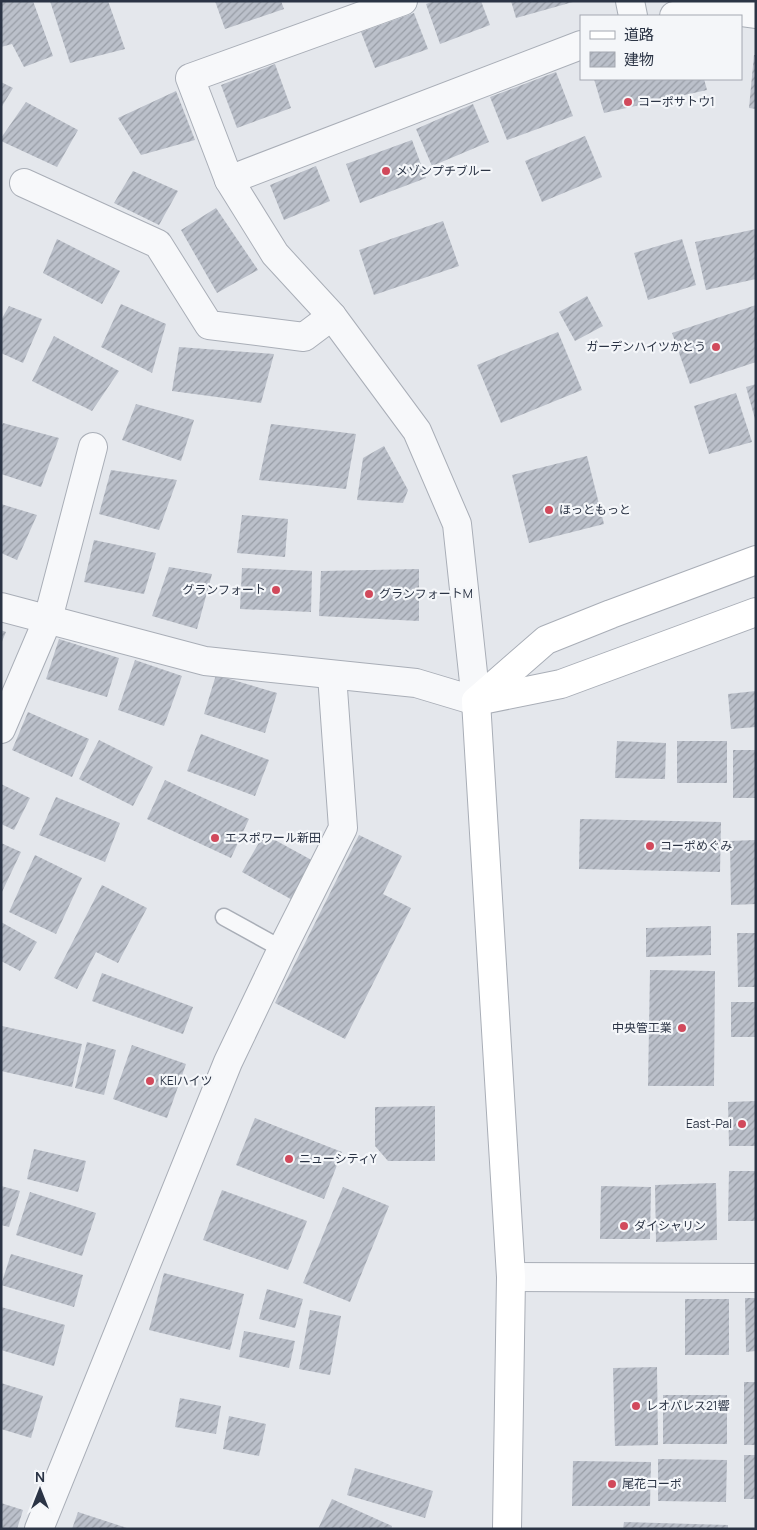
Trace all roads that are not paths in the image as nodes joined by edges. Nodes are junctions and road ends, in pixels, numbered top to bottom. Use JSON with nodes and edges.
{"nodes":[{"id":1,"x":403,"y":1,"type":"edge"},
{"id":2,"x":630,"y":1,"type":"edge"},
{"id":3,"x":756,"y":14,"type":"edge"},
{"id":4,"x":633,"y":15,"type":"edge"},
{"id":5,"x":680,"y":15,"type":"edge"},
{"id":6,"x":580,"y":45,"type":"edge"},
{"id":7,"x":229,"y":180,"type":"junction"},
{"id":8,"x":24,"y":183,"type":"dead end"},
{"id":9,"x":332,"y":316,"type":"junction"},
{"id":10,"x":92,"y":447,"type":"dead end"},
{"id":11,"x":756,"y":560,"type":"edge"},
{"id":12,"x":1,"y":608,"type":"edge"},
{"id":13,"x":756,"y":612,"type":"edge"},
{"id":14,"x":48,"y":620,"type":"junction"},
{"id":15,"x":332,"y":675,"type":"junction"},
{"id":16,"x":476,"y":701,"type":"junction"},
{"id":17,"x":1,"y":729,"type":"edge"},
{"id":18,"x":224,"y":917,"type":"dead end"},
{"id":19,"x":282,"y":949,"type":"junction"},
{"id":20,"x":511,"y":1277,"type":"junction"},
{"id":21,"x":756,"y":1278,"type":"edge"},
{"id":22,"x":39,"y":1529,"type":"edge"},
{"id":23,"x":507,"y":1529,"type":"edge"}],
"edges":[{"from":1,"to":7,"type":"street"},
{"from":2,"to":4,"type":"street"},
{"from":3,"to":5,"type":"street"},
{"from":6,"to":7,"type":"street"},
{"from":7,"to":9,"type":"street"},
{"from":8,"to":9,"type":"street"},
{"from":9,"to":16,"type":"street"},
{"from":10,"to":14,"type":"street"},
{"from":11,"to":16,"type":"street"},
{"from":12,"to":14,"type":"street"},
{"from":13,"to":16,"type":"street"},
{"from":14,"to":15,"type":"street"},
{"from":14,"to":17,"type":"street"},
{"from":15,"to":16,"type":"street"},
{"from":15,"to":19,"type":"street"},
{"from":16,"to":20,"type":"street"},
{"from":18,"to":19,"type":"lane"},
{"from":19,"to":22,"type":"street"},
{"from":20,"to":21,"type":"street"},
{"from":20,"to":23,"type":"street"}]}
